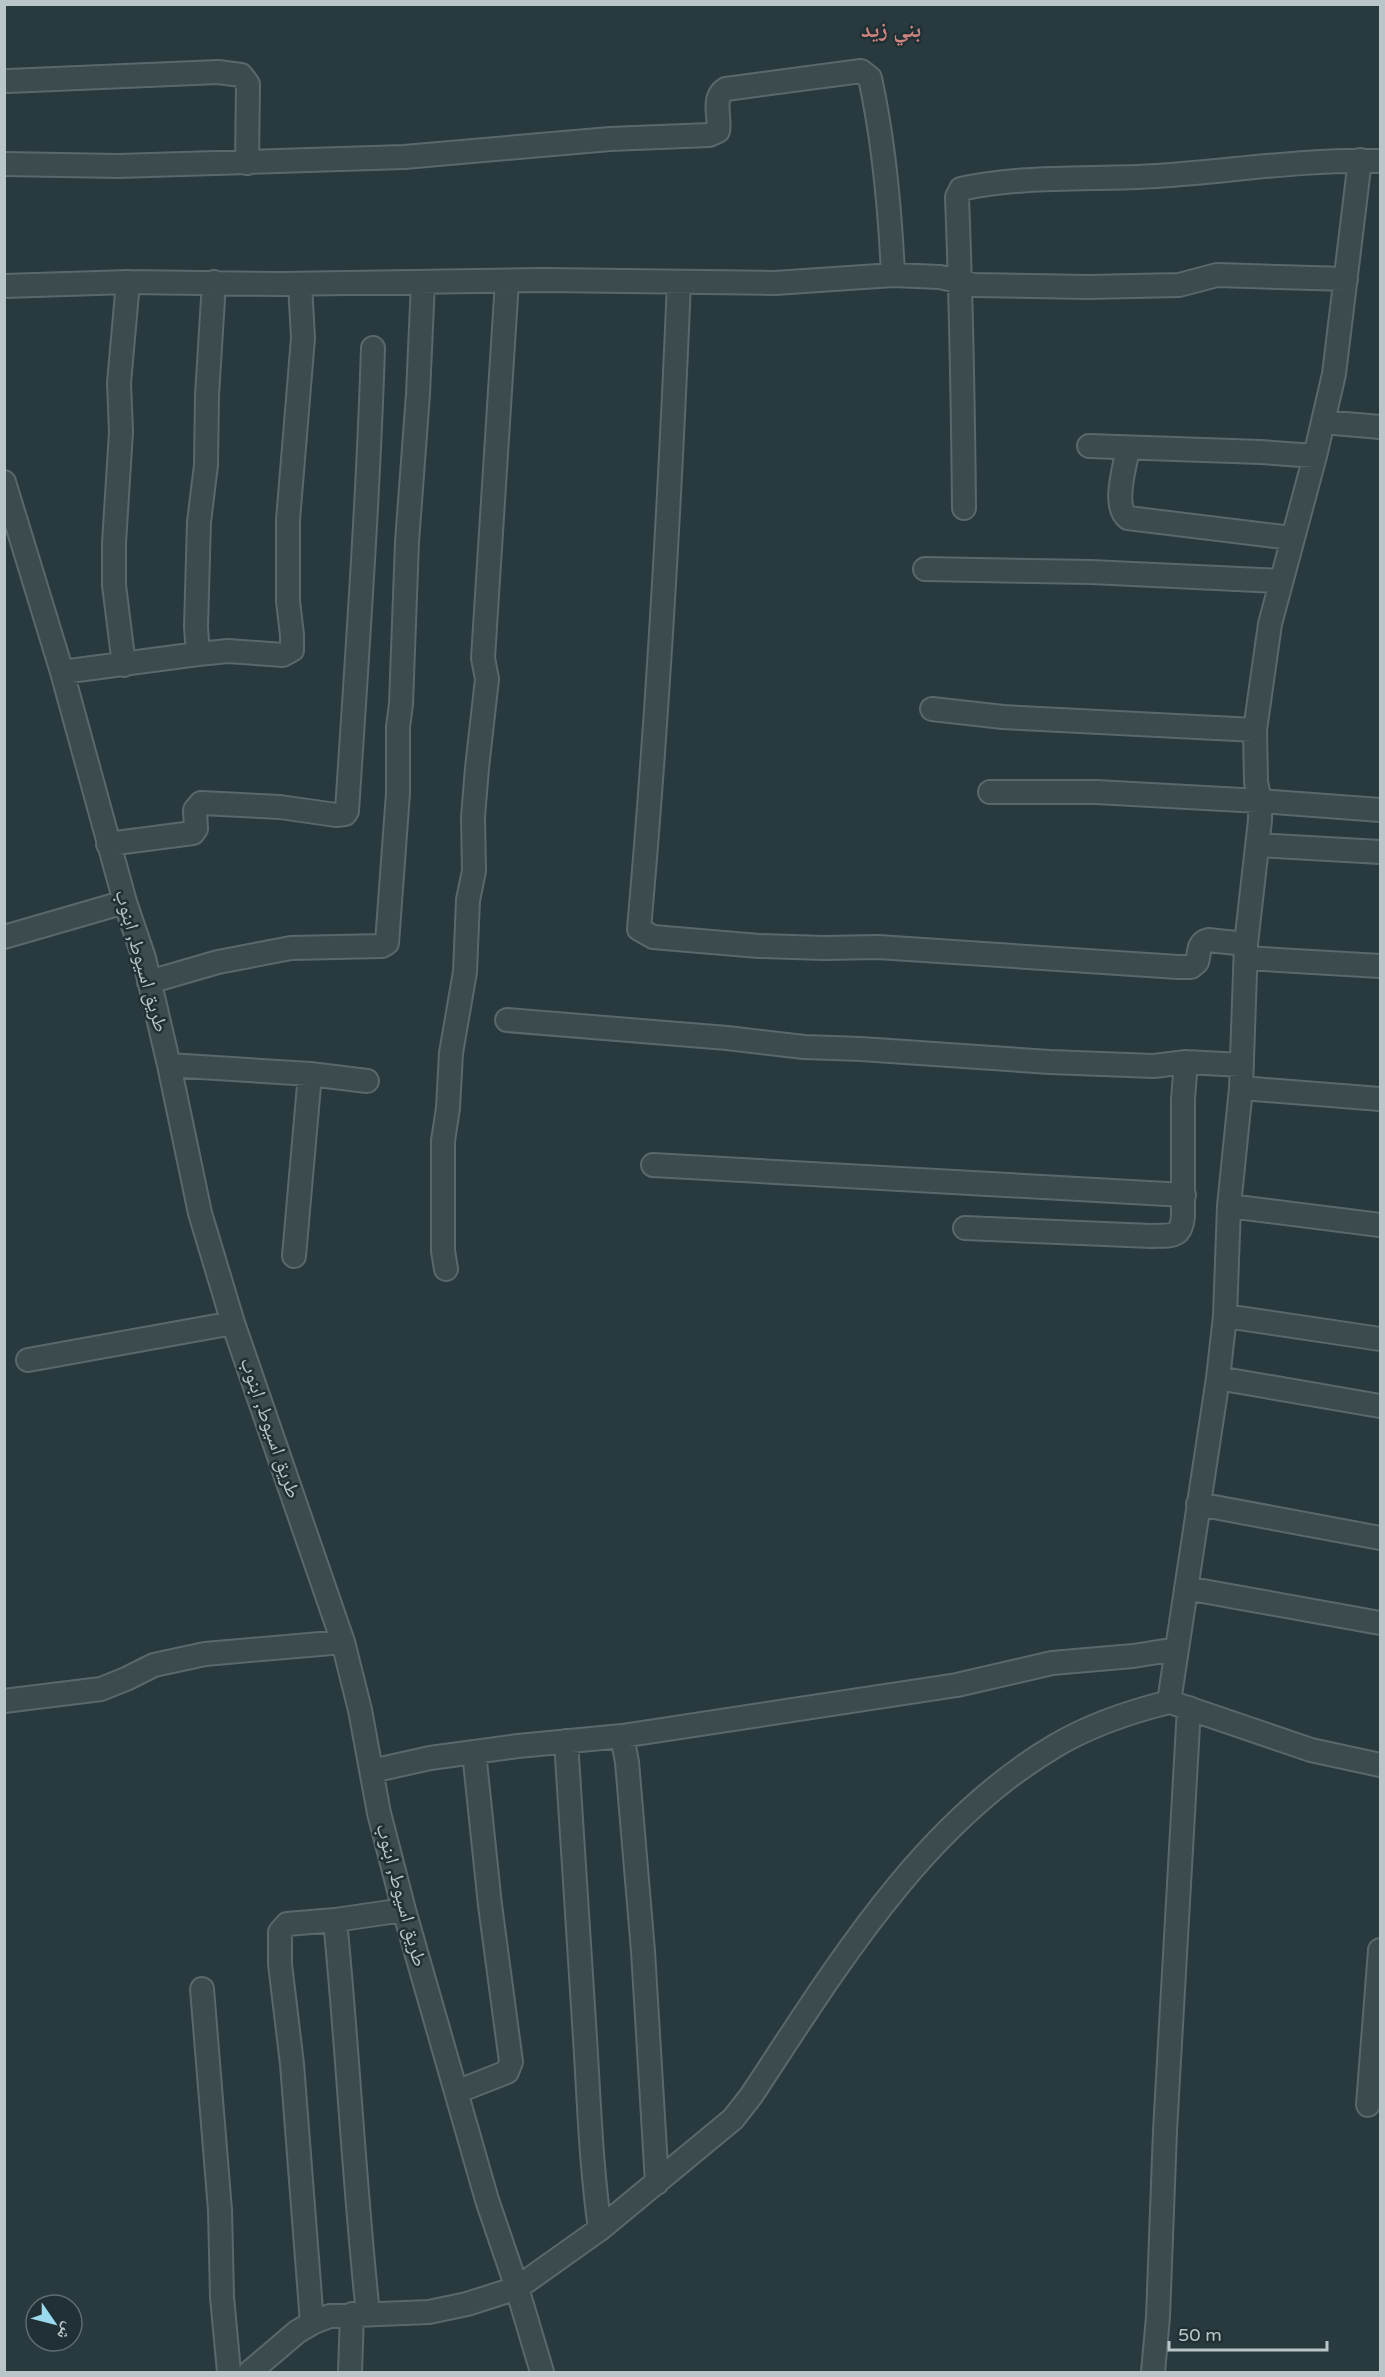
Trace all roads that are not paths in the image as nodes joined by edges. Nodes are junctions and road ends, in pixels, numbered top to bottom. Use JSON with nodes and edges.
{"nodes":[{"id":1,"x":8,"y":81,"type":"dead end"},
{"id":2,"x":1370,"y":160,"type":"edge"},
{"id":3,"x":247,"y":163,"type":"junction"},
{"id":4,"x":4,"y":164,"type":"edge"},
{"id":5,"x":893,"y":275,"type":"junction"},
{"id":6,"x":1346,"y":279,"type":"junction"},
{"id":7,"x":507,"y":281,"type":"junction"},
{"id":8,"x":128,"y":282,"type":"junction"},
{"id":9,"x":214,"y":282,"type":"junction"},
{"id":10,"x":423,"y":282,"type":"junction"},
{"id":11,"x":679,"y":282,"type":"junction"},
{"id":12,"x":960,"y":282,"type":"junction"},
{"id":13,"x":300,"y":284,"type":"junction"},
{"id":14,"x":4,"y":286,"type":"edge"},
{"id":15,"x":373,"y":348,"type":"dead end"},
{"id":16,"x":1323,"y":422,"type":"junction"},
{"id":17,"x":1380,"y":427,"type":"edge"},
{"id":18,"x":1089,"y":446,"type":"dead end"},
{"id":19,"x":1128,"y":448,"type":"junction"},
{"id":20,"x":1315,"y":456,"type":"junction"},
{"id":21,"x":4,"y":482,"type":"edge"},
{"id":22,"x":964,"y":508,"type":"dead end"},
{"id":23,"x":1292,"y":538,"type":"junction"},
{"id":24,"x":925,"y":569,"type":"dead end"},
{"id":25,"x":1280,"y":581,"type":"junction"},
{"id":26,"x":198,"y":654,"type":"junction"},
{"id":27,"x":124,"y":665,"type":"junction"},
{"id":28,"x":62,"y":672,"type":"junction"},
{"id":29,"x":932,"y":709,"type":"dead end"},
{"id":30,"x":1255,"y":730,"type":"junction"},
{"id":31,"x":990,"y":792,"type":"dead end"},
{"id":32,"x":1260,"y":801,"type":"junction"},
{"id":33,"x":1380,"y":810,"type":"edge"},
{"id":34,"x":108,"y":844,"type":"junction"},
{"id":35,"x":1258,"y":845,"type":"junction"},
{"id":36,"x":1380,"y":852,"type":"edge"},
{"id":37,"x":124,"y":902,"type":"junction"},
{"id":38,"x":4,"y":937,"type":"edge"},
{"id":39,"x":1246,"y":951,"type":"junction"},
{"id":40,"x":1380,"y":966,"type":"edge"},
{"id":41,"x":149,"y":982,"type":"junction"},
{"id":42,"x":507,"y":1020,"type":"dead end"},
{"id":43,"x":1186,"y":1062,"type":"junction"},
{"id":44,"x":169,"y":1065,"type":"junction"},
{"id":45,"x":1242,"y":1065,"type":"junction"},
{"id":46,"x":310,"y":1074,"type":"junction"},
{"id":47,"x":367,"y":1081,"type":"dead end"},
{"id":48,"x":1241,"y":1088,"type":"junction"},
{"id":49,"x":1380,"y":1099,"type":"edge"},
{"id":50,"x":653,"y":1166,"type":"dead end"},
{"id":51,"x":1184,"y":1195,"type":"junction"},
{"id":52,"x":1229,"y":1206,"type":"junction"},
{"id":53,"x":1380,"y":1225,"type":"edge"},
{"id":54,"x":965,"y":1228,"type":"dead end"},
{"id":55,"x":294,"y":1256,"type":"dead end"},
{"id":56,"x":446,"y":1269,"type":"dead end"},
{"id":57,"x":1225,"y":1316,"type":"junction"},
{"id":58,"x":233,"y":1323,"type":"junction"},
{"id":59,"x":1380,"y":1339,"type":"edge"},
{"id":60,"x":28,"y":1360,"type":"dead end"},
{"id":61,"x":1218,"y":1378,"type":"junction"},
{"id":62,"x":1380,"y":1406,"type":"edge"},
{"id":63,"x":1198,"y":1504,"type":"junction"},
{"id":64,"x":1380,"y":1538,"type":"edge"},
{"id":65,"x":1186,"y":1588,"type":"junction"},
{"id":66,"x":1380,"y":1623,"type":"edge"},
{"id":67,"x":343,"y":1642,"type":"junction"},
{"id":68,"x":1177,"y":1649,"type":"junction"},
{"id":69,"x":4,"y":1701,"type":"edge"},
{"id":70,"x":1179,"y":1705,"type":"junction"},
{"id":71,"x":622,"y":1736,"type":"junction"},
{"id":72,"x":566,"y":1741,"type":"junction"},
{"id":73,"x":474,"y":1752,"type":"junction"},
{"id":74,"x":1380,"y":1765,"type":"edge"},
{"id":75,"x":372,"y":1771,"type":"junction"},
{"id":76,"x":404,"y":1910,"type":"junction"},
{"id":77,"x":335,"y":1920,"type":"junction"},
{"id":78,"x":1380,"y":1950,"type":"edge"},
{"id":79,"x":202,"y":1989,"type":"dead end"},
{"id":80,"x":456,"y":2092,"type":"junction"},
{"id":81,"x":1368,"y":2105,"type":"dead end"},
{"id":82,"x":657,"y":2183,"type":"junction"},
{"id":83,"x":600,"y":2229,"type":"junction"},
{"id":84,"x":517,"y":2288,"type":"junction"},
{"id":85,"x":360,"y":2314,"type":"junction"},
{"id":86,"x":312,"y":2323,"type":"junction"},
{"id":87,"x":229,"y":2373,"type":"edge"},
{"id":88,"x":250,"y":2373,"type":"edge"},
{"id":89,"x":350,"y":2373,"type":"edge"},
{"id":90,"x":542,"y":2373,"type":"edge"},
{"id":91,"x":1153,"y":2373,"type":"edge"}],
"edges":[{"from":1,"to":3,"type":"street"},
{"from":2,"to":6,"type":"street"},
{"from":2,"to":12,"type":"street"},
{"from":3,"to":4,"type":"street"},
{"from":3,"to":5,"type":"street"},
{"from":5,"to":11,"type":"street"},
{"from":5,"to":12,"type":"street"},
{"from":6,"to":12,"type":"street"},
{"from":6,"to":16,"type":"street"},
{"from":7,"to":10,"type":"street"},
{"from":7,"to":11,"type":"street"},
{"from":7,"to":56,"type":"street"},
{"from":8,"to":9,"type":"street"},
{"from":8,"to":14,"type":"street"},
{"from":8,"to":27,"type":"street"},
{"from":9,"to":13,"type":"street"},
{"from":9,"to":26,"type":"street"},
{"from":10,"to":13,"type":"street"},
{"from":10,"to":41,"type":"street"},
{"from":11,"to":39,"type":"street"},
{"from":12,"to":22,"type":"street"},
{"from":13,"to":26,"type":"street"},
{"from":15,"to":34,"type":"street"},
{"from":16,"to":17,"type":"street"},
{"from":16,"to":20,"type":"street"},
{"from":18,"to":19,"type":"street"},
{"from":19,"to":20,"type":"street"},
{"from":19,"to":23,"type":"street"},
{"from":20,"to":23,"type":"street"},
{"from":21,"to":28,"type":"street","name":"طريق اسيوط, ابنوب"},
{"from":23,"to":25,"type":"street"},
{"from":24,"to":25,"type":"street"},
{"from":25,"to":30,"type":"street"},
{"from":26,"to":27,"type":"street"},
{"from":27,"to":28,"type":"street"},
{"from":28,"to":34,"type":"street","name":"طريق اسيوط, ابنوب"},
{"from":29,"to":30,"type":"street"},
{"from":30,"to":32,"type":"street"},
{"from":31,"to":32,"type":"street"},
{"from":32,"to":33,"type":"street"},
{"from":32,"to":35,"type":"street"},
{"from":34,"to":37,"type":"street","name":"طريق اسيوط, ابنوب"},
{"from":35,"to":36,"type":"street"},
{"from":35,"to":39,"type":"street"},
{"from":37,"to":38,"type":"street"},
{"from":37,"to":41,"type":"street","name":"طريق اسيوط, ابنوب"},
{"from":39,"to":40,"type":"street"},
{"from":39,"to":45,"type":"street"},
{"from":41,"to":44,"type":"street","name":"طريق اسيوط, ابنوب"},
{"from":42,"to":43,"type":"street"},
{"from":43,"to":45,"type":"street"},
{"from":43,"to":51,"type":"street"},
{"from":44,"to":46,"type":"street"},
{"from":44,"to":58,"type":"street","name":"طريق اسيوط, ابنوب"},
{"from":45,"to":48,"type":"street"},
{"from":46,"to":47,"type":"street"},
{"from":46,"to":55,"type":"street"},
{"from":48,"to":49,"type":"street"},
{"from":48,"to":52,"type":"street"},
{"from":50,"to":51,"type":"street"},
{"from":51,"to":54,"type":"street"},
{"from":52,"to":53,"type":"street"},
{"from":52,"to":57,"type":"street"},
{"from":57,"to":59,"type":"street"},
{"from":57,"to":61,"type":"street"},
{"from":58,"to":60,"type":"street"},
{"from":58,"to":67,"type":"street","name":"طريق اسيوط, ابنوب"},
{"from":61,"to":62,"type":"street"},
{"from":61,"to":63,"type":"street"},
{"from":63,"to":64,"type":"street"},
{"from":63,"to":65,"type":"street"},
{"from":65,"to":66,"type":"street"},
{"from":65,"to":68,"type":"street"},
{"from":67,"to":69,"type":"street"},
{"from":67,"to":75,"type":"street","name":"طريق اسيوط, ابنوب"},
{"from":68,"to":70,"type":"street"},
{"from":68,"to":71,"type":"street"},
{"from":70,"to":74,"type":"street"},
{"from":70,"to":82,"type":"street"},
{"from":70,"to":91,"type":"street"},
{"from":71,"to":72,"type":"street"},
{"from":71,"to":82,"type":"street"},
{"from":72,"to":73,"type":"street"},
{"from":72,"to":83,"type":"street"},
{"from":73,"to":75,"type":"street"},
{"from":73,"to":80,"type":"street"},
{"from":75,"to":76,"type":"street","name":"طريق اسيوط, ابنوب"},
{"from":76,"to":77,"type":"street"},
{"from":76,"to":80,"type":"street","name":"طريق اسيوط, ابنوب"},
{"from":77,"to":85,"type":"street"},
{"from":77,"to":86,"type":"street"},
{"from":78,"to":81,"type":"street"},
{"from":79,"to":87,"type":"street"},
{"from":80,"to":84,"type":"street","name":"طريق اسيوط, ابنوب"},
{"from":82,"to":83,"type":"street"},
{"from":83,"to":84,"type":"street"},
{"from":84,"to":85,"type":"street"},
{"from":84,"to":90,"type":"street","name":"طريق اسيوط, ابنوب"},
{"from":85,"to":86,"type":"street"},
{"from":85,"to":89,"type":"street"},
{"from":86,"to":88,"type":"street"}]}
